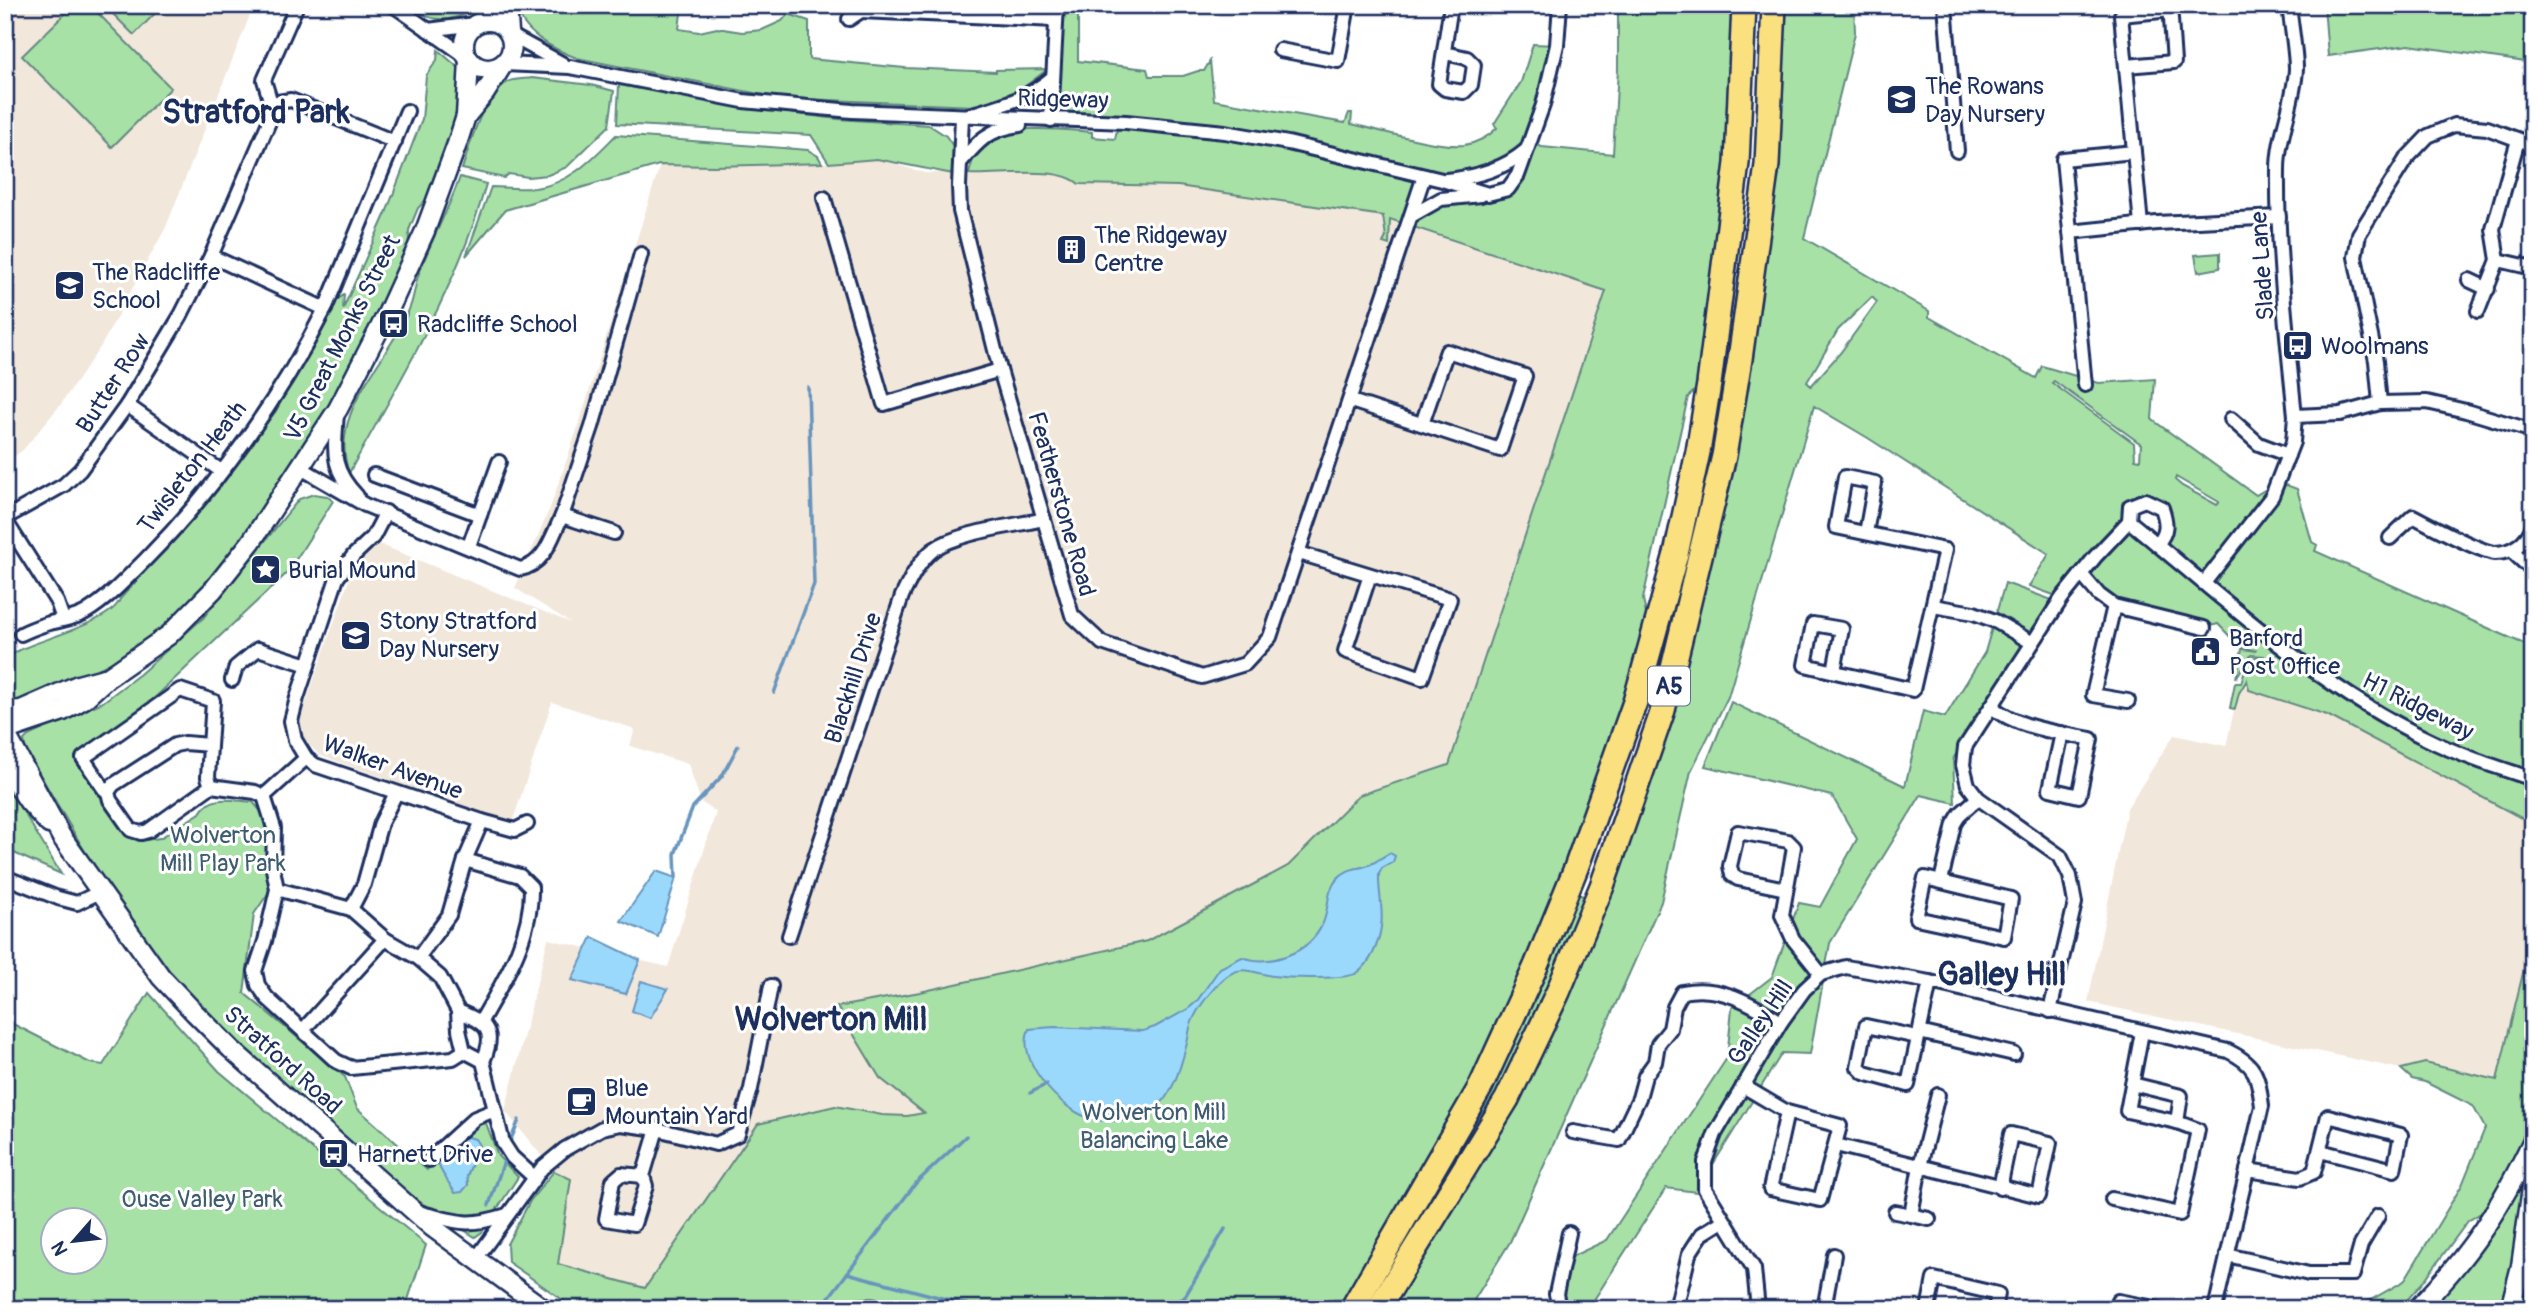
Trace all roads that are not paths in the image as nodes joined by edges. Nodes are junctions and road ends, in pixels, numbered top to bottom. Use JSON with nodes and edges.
{"nodes":[{"id":1,"x":297,"y":5,"type":"edge"},
{"id":2,"x":393,"y":5,"type":"edge"},
{"id":3,"x":489,"y":5,"type":"edge"},
{"id":4,"x":507,"y":5,"type":"edge"},
{"id":5,"x":1057,"y":5,"type":"edge"},
{"id":6,"x":1348,"y":5,"type":"edge"},
{"id":7,"x":1451,"y":5,"type":"edge"},
{"id":8,"x":1560,"y":5,"type":"edge"},
{"id":9,"x":1744,"y":5,"type":"edge"},
{"id":10,"x":1774,"y":5,"type":"edge"},
{"id":11,"x":1945,"y":5,"type":"edge"},
{"id":12,"x":2289,"y":5,"type":"edge"},
{"id":13,"x":861,"y":8,"type":"edge"},
{"id":14,"x":2171,"y":8,"type":"edge"},
{"id":15,"x":849,"y":19,"type":"dead end"},
{"id":16,"x":1056,"y":20,"type":"junction"},
{"id":17,"x":477,"y":23,"type":"junction"},
{"id":18,"x":428,"y":30,"type":"junction"},
{"id":19,"x":510,"y":34,"type":"junction"},
{"id":20,"x":1280,"y":50,"type":"dead end"},
{"id":21,"x":1445,"y":53,"type":"dead end"},
{"id":22,"x":468,"y":59,"type":"junction"},
{"id":23,"x":503,"y":65,"type":"junction"},
{"id":24,"x":2126,"y":66,"type":"junction"},
{"id":25,"x":570,"y":67,"type":"junction"},
{"id":26,"x":1052,"y":77,"type":"junction"},
{"id":27,"x":271,"y":103,"type":"junction"},
{"id":28,"x":407,"y":111,"type":"dead end"},
{"id":29,"x":466,"y":116,"type":"junction"},
{"id":30,"x":962,"y":117,"type":"junction"},
{"id":31,"x":1051,"y":120,"type":"junction"},
{"id":32,"x":2518,"y":140,"type":"junction"},
{"id":33,"x":395,"y":142,"type":"junction"},
{"id":34,"x":2533,"y":145,"type":"edge"},
{"id":35,"x":1525,"y":151,"type":"junction"},
{"id":36,"x":1957,"y":151,"type":"dead end"},
{"id":37,"x":2134,"y":152,"type":"junction"},
{"id":38,"x":960,"y":163,"type":"junction"},
{"id":39,"x":1424,"y":176,"type":"junction"},
{"id":40,"x":1442,"y":180,"type":"junction"},
{"id":41,"x":1488,"y":194,"type":"junction"},
{"id":42,"x":824,"y":198,"type":"dead end"},
{"id":43,"x":1411,"y":216,"type":"junction"},
{"id":44,"x":2278,"y":217,"type":"junction"},
{"id":45,"x":2141,"y":225,"type":"junction"},
{"id":46,"x":2070,"y":232,"type":"junction"},
{"id":47,"x":641,"y":254,"type":"dead end"},
{"id":48,"x":211,"y":256,"type":"junction"},
{"id":49,"x":2498,"y":260,"type":"junction"},
{"id":50,"x":2533,"y":268,"type":"edge"},
{"id":51,"x":2469,"y":280,"type":"dead end"},
{"id":52,"x":2488,"y":289,"type":"junction"},
{"id":53,"x":325,"y":309,"type":"junction"},
{"id":54,"x":2478,"y":311,"type":"dead end"},
{"id":55,"x":1000,"y":370,"type":"junction"},
{"id":56,"x":2085,"y":385,"type":"dead end"},
{"id":57,"x":1351,"y":401,"type":"junction"},
{"id":58,"x":2380,"y":403,"type":"junction"},
{"id":59,"x":127,"y":405,"type":"junction"},
{"id":60,"x":338,"y":409,"type":"junction"},
{"id":61,"x":2295,"y":416,"type":"junction"},
{"id":62,"x":2231,"y":419,"type":"dead end"},
{"id":63,"x":1422,"y":424,"type":"junction"},
{"id":64,"x":2533,"y":431,"type":"edge"},
{"id":65,"x":2288,"y":456,"type":"junction"},
{"id":66,"x":499,"y":462,"type":"dead end"},
{"id":67,"x":301,"y":468,"type":"junction"},
{"id":68,"x":221,"y":471,"type":"junction"},
{"id":69,"x":374,"y":475,"type":"dead end"},
{"id":70,"x":365,"y":505,"type":"junction"},
{"id":71,"x":386,"y":512,"type":"junction"},
{"id":72,"x":480,"y":515,"type":"junction"},
{"id":73,"x":562,"y":516,"type":"junction"},
{"id":74,"x":5,"y":519,"type":"edge"},
{"id":75,"x":1044,"y":519,"type":"junction"},
{"id":76,"x":2129,"y":522,"type":"junction"},
{"id":77,"x":2533,"y":525,"type":"edge"},
{"id":78,"x":614,"y":533,"type":"dead end"},
{"id":79,"x":1866,"y":533,"type":"junction"},
{"id":80,"x":2390,"y":538,"type":"dead end"},
{"id":81,"x":2157,"y":544,"type":"junction"},
{"id":82,"x":469,"y":546,"type":"junction"},
{"id":83,"x":2514,"y":549,"type":"junction"},
{"id":84,"x":1299,"y":553,"type":"junction"},
{"id":85,"x":2533,"y":571,"type":"edge"},
{"id":86,"x":2081,"y":574,"type":"junction"},
{"id":87,"x":1370,"y":575,"type":"junction"},
{"id":88,"x":2204,"y":583,"type":"junction"},
{"id":89,"x":1933,"y":606,"type":"junction"},
{"id":90,"x":2114,"y":606,"type":"junction"},
{"id":91,"x":63,"y":619,"type":"junction"},
{"id":92,"x":2204,"y":628,"type":"dead end"},
{"id":93,"x":21,"y":634,"type":"dead end"},
{"id":94,"x":2031,"y":642,"type":"junction"},
{"id":95,"x":308,"y":665,"type":"junction"},
{"id":96,"x":1834,"y":671,"type":"dead end"},
{"id":97,"x":107,"y":678,"type":"junction"},
{"id":98,"x":232,"y":680,"type":"dead end"},
{"id":99,"x":2127,"y":701,"type":"dead end"},
{"id":100,"x":1991,"y":707,"type":"junction"},
{"id":101,"x":5,"y":710,"type":"edge"},
{"id":102,"x":40,"y":719,"type":"junction"},
{"id":103,"x":6,"y":729,"type":"edge"},
{"id":104,"x":2062,"y":733,"type":"junction"},
{"id":105,"x":211,"y":745,"type":"junction"},
{"id":106,"x":306,"y":758,"type":"junction"},
{"id":107,"x":10,"y":759,"type":"edge"},
{"id":108,"x":2533,"y":779,"type":"edge"},
{"id":109,"x":211,"y":786,"type":"junction"},
{"id":110,"x":108,"y":792,"type":"junction"},
{"id":111,"x":396,"y":793,"type":"junction"},
{"id":112,"x":264,"y":796,"type":"junction"},
{"id":113,"x":1978,"y":798,"type":"junction"},
{"id":114,"x":482,"y":821,"type":"junction"},
{"id":115,"x":527,"y":824,"type":"dead end"},
{"id":116,"x":465,"y":860,"type":"junction"},
{"id":117,"x":5,"y":877,"type":"edge"},
{"id":118,"x":1941,"y":881,"type":"junction"},
{"id":119,"x":277,"y":889,"type":"junction"},
{"id":120,"x":1786,"y":889,"type":"junction"},
{"id":121,"x":100,"y":892,"type":"junction"},
{"id":122,"x":351,"y":909,"type":"junction"},
{"id":123,"x":789,"y":936,"type":"dead end"},
{"id":124,"x":385,"y":939,"type":"junction"},
{"id":125,"x":418,"y":958,"type":"junction"},
{"id":126,"x":1821,"y":974,"type":"junction"},
{"id":127,"x":1930,"y":982,"type":"junction"},
{"id":128,"x":771,"y":986,"type":"dead end"},
{"id":129,"x":458,"y":1011,"type":"junction"},
{"id":130,"x":2050,"y":1011,"type":"junction"},
{"id":131,"x":481,"y":1021,"type":"junction"},
{"id":132,"x":1781,"y":1022,"type":"junction"},
{"id":133,"x":303,"y":1030,"type":"junction"},
{"id":134,"x":2142,"y":1032,"type":"junction"},
{"id":135,"x":1918,"y":1034,"type":"junction"},
{"id":136,"x":464,"y":1051,"type":"junction"},
{"id":137,"x":2014,"y":1054,"type":"dead end"},
{"id":138,"x":483,"y":1061,"type":"junction"},
{"id":139,"x":2132,"y":1084,"type":"junction"},
{"id":140,"x":1742,"y":1086,"type":"junction"},
{"id":141,"x":1938,"y":1095,"type":"dead end"},
{"id":142,"x":495,"y":1110,"type":"junction"},
{"id":143,"x":1787,"y":1112,"type":"junction"},
{"id":144,"x":2177,"y":1122,"type":"junction"},
{"id":145,"x":657,"y":1129,"type":"junction"},
{"id":146,"x":1573,"y":1132,"type":"dead end"},
{"id":147,"x":2533,"y":1140,"type":"edge"},
{"id":148,"x":1836,"y":1144,"type":"junction"},
{"id":149,"x":2320,"y":1151,"type":"junction"},
{"id":150,"x":429,"y":1160,"type":"dead end"},
{"id":151,"x":1920,"y":1166,"type":"junction"},
{"id":152,"x":2247,"y":1170,"type":"junction"},
{"id":153,"x":643,"y":1176,"type":"dead end"},
{"id":154,"x":536,"y":1178,"type":"junction"},
{"id":155,"x":2528,"y":1178,"type":"edge"},
{"id":156,"x":2000,"y":1188,"type":"junction"},
{"id":157,"x":2112,"y":1199,"type":"dead end"},
{"id":158,"x":414,"y":1211,"type":"junction"},
{"id":159,"x":1895,"y":1212,"type":"dead end"},
{"id":160,"x":507,"y":1215,"type":"junction"},
{"id":161,"x":1911,"y":1215,"type":"junction"},
{"id":162,"x":2378,"y":1216,"type":"dead end"},
{"id":163,"x":1929,"y":1219,"type":"dead end"},
{"id":164,"x":1723,"y":1221,"type":"junction"},
{"id":165,"x":1569,"y":1233,"type":"dead end"},
{"id":166,"x":1834,"y":1255,"type":"dead end"},
{"id":167,"x":2227,"y":1255,"type":"junction"},
{"id":168,"x":475,"y":1259,"type":"junction"},
{"id":169,"x":544,"y":1309,"type":"edge"},
{"id":170,"x":1352,"y":1309,"type":"edge"},
{"id":171,"x":1378,"y":1309,"type":"edge"},
{"id":172,"x":1559,"y":1309,"type":"edge"},
{"id":173,"x":1676,"y":1309,"type":"edge"},
{"id":174,"x":1758,"y":1309,"type":"edge"},
{"id":175,"x":1824,"y":1309,"type":"edge"},
{"id":176,"x":1928,"y":1309,"type":"edge"},
{"id":177,"x":1995,"y":1309,"type":"edge"},
{"id":178,"x":2116,"y":1309,"type":"edge"},
{"id":179,"x":2160,"y":1309,"type":"edge"},
{"id":180,"x":2215,"y":1309,"type":"edge"},
{"id":181,"x":2417,"y":1309,"type":"edge"},
{"id":182,"x":2510,"y":1309,"type":"edge"}],
"edges":[{"from":1,"to":27,"type":"street","name":"Butter Row"},
{"from":2,"to":18,"type":"street"},
{"from":3,"to":17,"type":"street"},
{"from":4,"to":19,"type":"street"},
{"from":5,"to":16,"type":"street"},
{"from":6,"to":20,"type":"street"},
{"from":7,"to":21,"type":"street"},
{"from":8,"to":35,"type":"street"},
{"from":9,"to":170,"type":"highway","number":"A5"},
{"from":10,"to":171,"type":"highway","number":"A5"},
{"from":11,"to":36,"type":"street"},
{"from":12,"to":44,"type":"street","name":"Slade Lane"},
{"from":13,"to":15,"type":"street"},
{"from":13,"to":16,"type":"street"},
{"from":14,"to":24,"type":"street"},
{"from":14,"to":24,"type":"street"},
{"from":16,"to":26,"type":"street"},
{"from":17,"to":18,"type":"street"},
{"from":17,"to":19,"type":"street"},
{"from":17,"to":22,"type":"street"},
{"from":18,"to":22,"type":"street"},
{"from":19,"to":23,"type":"street"},
{"from":19,"to":25,"type":"street","name":"Ridgeway"},
{"from":22,"to":23,"type":"street"},
{"from":22,"to":29,"type":"street","name":"V5 Great Monks Street"},
{"from":23,"to":25,"type":"street","name":"Ridgeway"},
{"from":23,"to":29,"type":"street","name":"V5 Great Monks Street"},
{"from":24,"to":37,"type":"street"},
{"from":25,"to":30,"type":"street","name":"Ridgeway"},
{"from":26,"to":30,"type":"street"},
{"from":26,"to":31,"type":"street"},
{"from":27,"to":33,"type":"street"},
{"from":27,"to":48,"type":"street","name":"Butter Row"},
{"from":28,"to":33,"type":"street","name":"Twisleton Heath"},
{"from":29,"to":60,"type":"street","name":"V5 Great Monks Street"},
{"from":30,"to":31,"type":"street","name":"Ridgeway"},
{"from":30,"to":38,"type":"street","name":"Featherstone Road"},
{"from":31,"to":38,"type":"street"},
{"from":31,"to":39,"type":"street","name":"Ridgeway"},
{"from":32,"to":34,"type":"street"},
{"from":32,"to":49,"type":"street"},
{"from":32,"to":58,"type":"street"},
{"from":33,"to":53,"type":"street","name":"Twisleton Heath"},
{"from":35,"to":40,"type":"street"},
{"from":35,"to":41,"type":"street"},
{"from":37,"to":45,"type":"street"},
{"from":37,"to":46,"type":"street"},
{"from":38,"to":55,"type":"street","name":"Featherstone Road"},
{"from":39,"to":40,"type":"street","name":"Ridgeway"},
{"from":39,"to":43,"type":"street","name":"Featherstone Road"},
{"from":40,"to":41,"type":"street","name":"Ridgeway"},
{"from":41,"to":43,"type":"street"},
{"from":42,"to":55,"type":"street"},
{"from":43,"to":57,"type":"street","name":"Featherstone Road"},
{"from":44,"to":45,"type":"street"},
{"from":44,"to":61,"type":"street","name":"Slade Lane"},
{"from":45,"to":46,"type":"street"},
{"from":46,"to":56,"type":"street"},
{"from":47,"to":73,"type":"street"},
{"from":48,"to":53,"type":"street"},
{"from":48,"to":59,"type":"street","name":"Butter Row"},
{"from":49,"to":50,"type":"street"},
{"from":49,"to":52,"type":"street"},
{"from":51,"to":52,"type":"street"},
{"from":52,"to":54,"type":"street"},
{"from":53,"to":68,"type":"street","name":"Twisleton Heath"},
{"from":55,"to":75,"type":"street","name":"Featherstone Road"},
{"from":57,"to":63,"type":"street"},
{"from":57,"to":84,"type":"street","name":"Featherstone Road"},
{"from":58,"to":61,"type":"street"},
{"from":58,"to":64,"type":"street"},
{"from":59,"to":68,"type":"street"},
{"from":59,"to":74,"type":"street","name":"Butter Row"},
{"from":60,"to":67,"type":"street","name":"V5 Great Monks Street"},
{"from":60,"to":70,"type":"street"},
{"from":61,"to":65,"type":"street","name":"Slade Lane"},
{"from":62,"to":65,"type":"street"},
{"from":63,"to":63,"type":"street"},
{"from":65,"to":88,"type":"street","name":"Slade Lane"},
{"from":66,"to":72,"type":"street"},
{"from":67,"to":70,"type":"street"},
{"from":67,"to":97,"type":"street","name":"V5 Great Monks Street"},
{"from":68,"to":91,"type":"street","name":"Twisleton Heath"},
{"from":69,"to":72,"type":"street"},
{"from":70,"to":71,"type":"street"},
{"from":71,"to":82,"type":"street"},
{"from":71,"to":95,"type":"street","name":"Walker Avenue"},
{"from":72,"to":82,"type":"street"},
{"from":73,"to":78,"type":"street"},
{"from":73,"to":82,"type":"street"},
{"from":74,"to":91,"type":"street"},
{"from":75,"to":84,"type":"street","name":"Featherstone Road"},
{"from":75,"to":123,"type":"street","name":"Blackhill Drive"},
{"from":76,"to":81,"type":"street","name":"H1 Ridgeway"},
{"from":76,"to":81,"type":"street"},
{"from":76,"to":86,"type":"street"},
{"from":77,"to":83,"type":"street"},
{"from":79,"to":79,"type":"street"},
{"from":79,"to":89,"type":"street"},
{"from":80,"to":83,"type":"street"},
{"from":81,"to":88,"type":"street","name":"H1 Ridgeway"},
{"from":83,"to":85,"type":"street"},
{"from":84,"to":87,"type":"street"},
{"from":86,"to":90,"type":"street"},
{"from":86,"to":94,"type":"street"},
{"from":87,"to":87,"type":"street"},
{"from":88,"to":108,"type":"street","name":"H1 Ridgeway"},
{"from":89,"to":94,"type":"street"},
{"from":89,"to":96,"type":"street"},
{"from":90,"to":92,"type":"street"},
{"from":90,"to":99,"type":"street"},
{"from":91,"to":93,"type":"street","name":"Twisleton Heath"},
{"from":94,"to":100,"type":"street"},
{"from":95,"to":98,"type":"street"},
{"from":95,"to":106,"type":"street","name":"Walker Avenue"},
{"from":97,"to":101,"type":"street","name":"V5 Great Monks Street"},
{"from":97,"to":102,"type":"street","name":"V5 Great Monks Street"},
{"from":100,"to":104,"type":"street"},
{"from":100,"to":113,"type":"street"},
{"from":102,"to":103,"type":"street","name":"V5 Great Monks Street"},
{"from":102,"to":107,"type":"street"},
{"from":103,"to":107,"type":"street","name":"Stratford Road"},
{"from":104,"to":104,"type":"street"},
{"from":105,"to":109,"type":"street"},
{"from":105,"to":110,"type":"street"},
{"from":105,"to":110,"type":"street"},
{"from":106,"to":111,"type":"street","name":"Walker Avenue"},
{"from":106,"to":112,"type":"street"},
{"from":107,"to":121,"type":"street","name":"Stratford Road"},
{"from":109,"to":110,"type":"street"},
{"from":109,"to":112,"type":"street"},
{"from":111,"to":114,"type":"street","name":"Walker Avenue"},
{"from":111,"to":122,"type":"street"},
{"from":112,"to":119,"type":"street"},
{"from":113,"to":118,"type":"street"},
{"from":113,"to":130,"type":"street"},
{"from":114,"to":115,"type":"street","name":"Walker Avenue"},
{"from":114,"to":116,"type":"street"},
{"from":116,"to":125,"type":"street"},
{"from":116,"to":131,"type":"street"},
{"from":117,"to":121,"type":"street"},
{"from":118,"to":118,"type":"street"},
{"from":119,"to":122,"type":"street"},
{"from":119,"to":133,"type":"street"},
{"from":120,"to":120,"type":"street"},
{"from":120,"to":126,"type":"street"},
{"from":121,"to":158,"type":"street","name":"Stratford Road"},
{"from":122,"to":124,"type":"street"},
{"from":124,"to":125,"type":"street"},
{"from":124,"to":133,"type":"street"},
{"from":125,"to":129,"type":"street"},
{"from":126,"to":127,"type":"street","name":"Galley Hill"},
{"from":126,"to":132,"type":"street","name":"Galley Hill"},
{"from":127,"to":130,"type":"street","name":"Galley Hill"},
{"from":127,"to":135,"type":"street"},
{"from":128,"to":145,"type":"street"},
{"from":129,"to":131,"type":"street"},
{"from":129,"to":136,"type":"street"},
{"from":130,"to":134,"type":"street","name":"Galley Hill"},
{"from":131,"to":138,"type":"street"},
{"from":132,"to":140,"type":"street","name":"Galley Hill"},
{"from":132,"to":146,"type":"street"},
{"from":133,"to":136,"type":"street"},
{"from":134,"to":139,"type":"street"},
{"from":134,"to":152,"type":"street","name":"Galley Hill"},
{"from":135,"to":135,"type":"street"},
{"from":135,"to":137,"type":"street"},
{"from":136,"to":138,"type":"street"},
{"from":138,"to":142,"type":"street"},
{"from":139,"to":144,"type":"street"},
{"from":139,"to":144,"type":"street"},
{"from":140,"to":143,"type":"street"},
{"from":140,"to":164,"type":"street","name":"Galley Hill"},
{"from":141,"to":151,"type":"street"},
{"from":142,"to":150,"type":"street"},
{"from":142,"to":154,"type":"street"},
{"from":143,"to":148,"type":"street"},
{"from":143,"to":148,"type":"street"},
{"from":144,"to":157,"type":"street"},
{"from":145,"to":153,"type":"street"},
{"from":145,"to":154,"type":"street"},
{"from":147,"to":155,"type":"street"},
{"from":148,"to":151,"type":"street"},
{"from":149,"to":149,"type":"street"},
{"from":149,"to":152,"type":"street"},
{"from":151,"to":156,"type":"street"},
{"from":151,"to":161,"type":"street"},
{"from":152,"to":167,"type":"street","name":"Galley Hill"},
{"from":154,"to":160,"type":"street"},
{"from":155,"to":181,"type":"street"},
{"from":155,"to":182,"type":"street"},
{"from":156,"to":156,"type":"street"},
{"from":158,"to":160,"type":"street"},
{"from":158,"to":168,"type":"street","name":"Stratford Road"},
{"from":159,"to":161,"type":"street"},
{"from":160,"to":168,"type":"street"},
{"from":161,"to":163,"type":"street"},
{"from":162,"to":167,"type":"street"},
{"from":164,"to":173,"type":"street"},
{"from":164,"to":174,"type":"street","name":"Galley Hill"},
{"from":165,"to":172,"type":"street"},
{"from":166,"to":175,"type":"street"},
{"from":167,"to":180,"type":"street","name":"Galley Hill"},
{"from":168,"to":169,"type":"street","name":"Stratford Road"},
{"from":176,"to":177,"type":"street"},
{"from":178,"to":179,"type":"street"}]}
